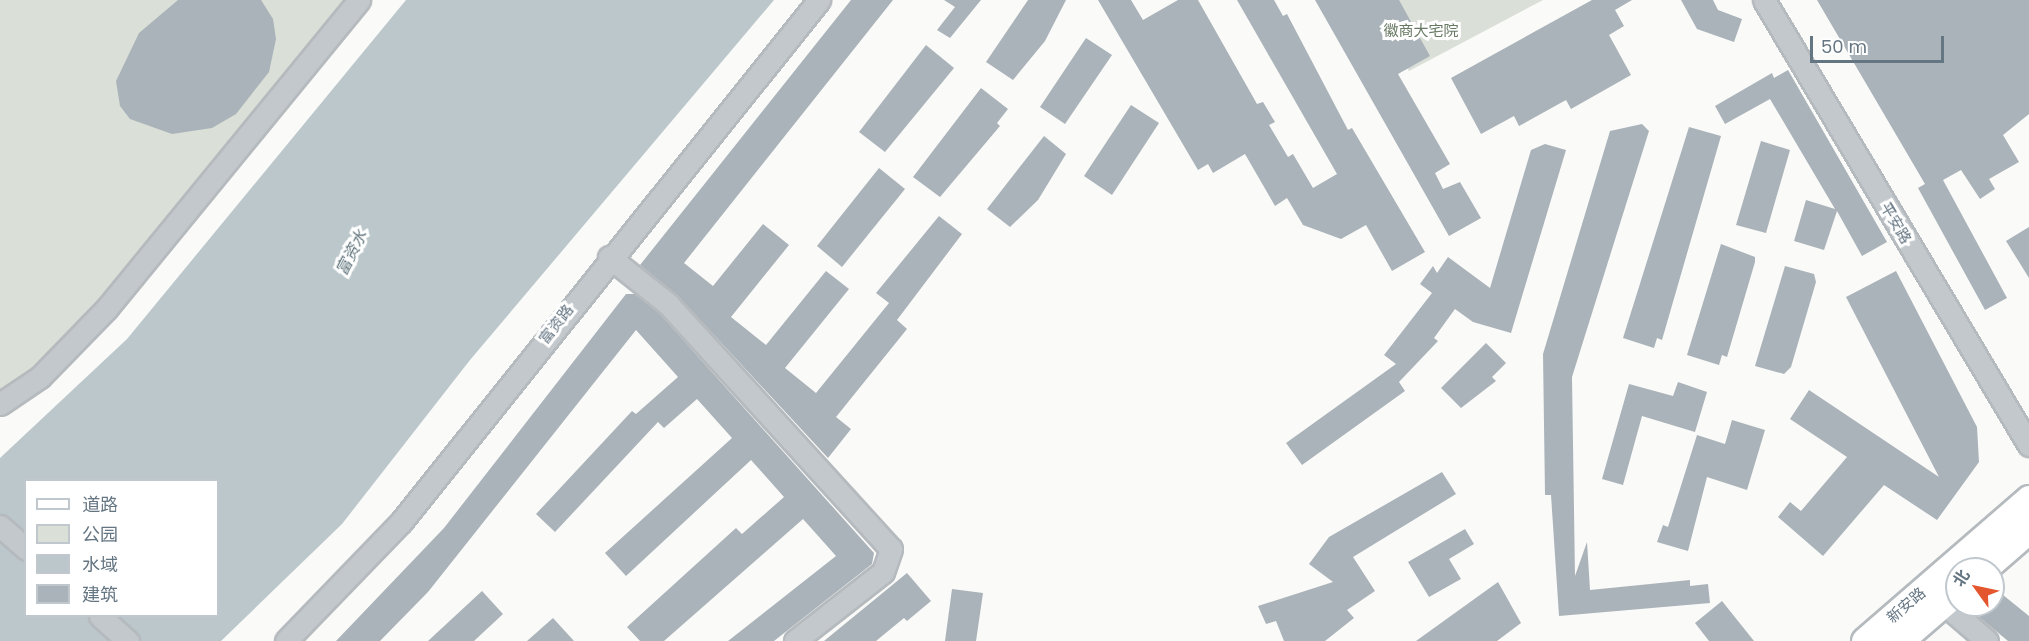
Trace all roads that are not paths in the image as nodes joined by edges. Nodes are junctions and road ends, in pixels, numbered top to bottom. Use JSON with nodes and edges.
{"nodes":[{"id":1,"x":359,"y":0,"type":"edge"},
{"id":2,"x":819,"y":0,"type":"edge"},
{"id":3,"x":1764,"y":0,"type":"edge"},
{"id":4,"x":609,"y":257,"type":"junction"},
{"id":5,"x":0,"y":404,"type":"edge"},
{"id":6,"x":2029,"y":446,"type":"edge"},
{"id":7,"x":2029,"y":499,"type":"edge"},
{"id":8,"x":0,"y":526,"type":"edge"},
{"id":9,"x":2029,"y":529,"type":"edge"},
{"id":10,"x":24,"y":547,"type":"edge"},
{"id":11,"x":1997,"y":557,"type":"edge"},
{"id":12,"x":1945,"y":601,"type":"edge"},
{"id":13,"x":102,"y":617,"type":"edge"},
{"id":14,"x":1967,"y":617,"type":"edge"},
{"id":15,"x":128,"y":641,"type":"edge"},
{"id":16,"x":286,"y":641,"type":"edge"},
{"id":17,"x":795,"y":641,"type":"edge"},
{"id":18,"x":1865,"y":641,"type":"edge"},
{"id":19,"x":1899,"y":641,"type":"edge"},
{"id":20,"x":1987,"y":641,"type":"edge"}],
"edges":[{"from":1,"to":5,"type":"street"},
{"from":2,"to":4,"type":"street","name":"富资路"},
{"from":3,"to":6,"type":"street","name":"平安路"},
{"from":4,"to":16,"type":"street","name":"富资路"},
{"from":4,"to":17,"type":"street"},
{"from":7,"to":18,"type":"main road","name":"新安路"},
{"from":8,"to":10,"type":"street"},
{"from":9,"to":11,"type":"main road"},
{"from":12,"to":19,"type":"main road","name":"新安路"},
{"from":13,"to":15,"type":"street"},
{"from":14,"to":20,"type":"street"}]}
